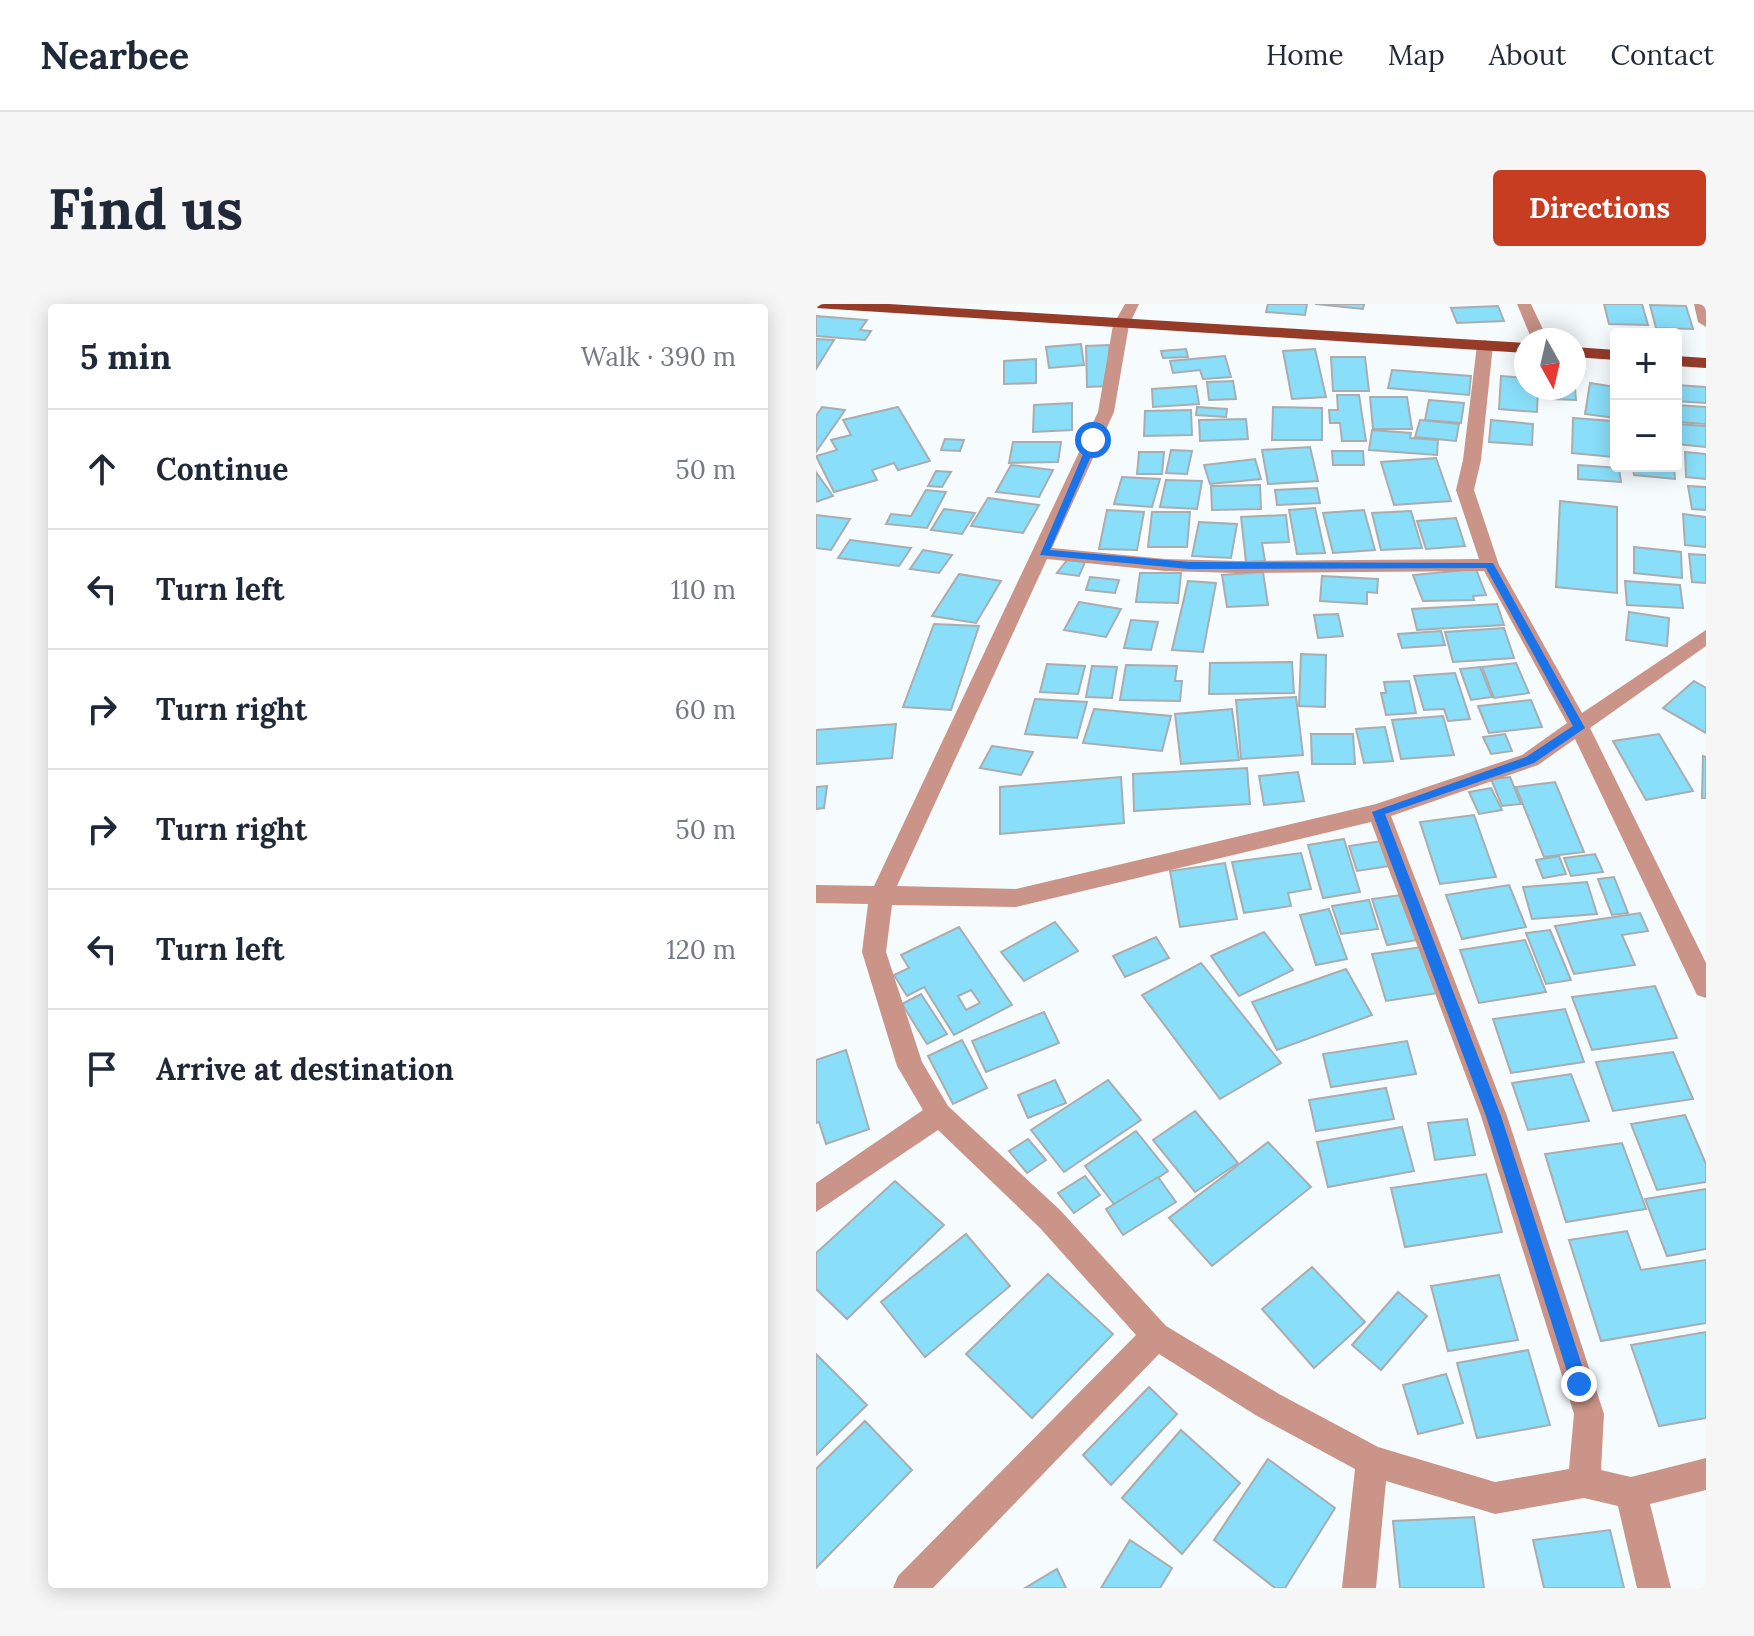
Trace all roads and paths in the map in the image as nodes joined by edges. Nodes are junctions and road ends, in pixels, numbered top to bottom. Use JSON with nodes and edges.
{"nodes":[{"id":1,"x":816,"y":304,"type":"edge"},
{"id":2,"x":1132,"y":304,"type":"edge"},
{"id":3,"x":1524,"y":304,"type":"edge"},
{"id":4,"x":1701,"y":304,"type":"edge"},
{"id":5,"x":960,"y":309,"type":"edge"},
{"id":6,"x":1706,"y":322,"type":"edge"},
{"id":7,"x":1121,"y":325,"type":"junction"},
{"id":8,"x":1535,"y":328,"type":"edge"},
{"id":9,"x":1485,"y":345,"type":"junction"},
{"id":10,"x":1514,"y":347,"type":"edge"},
{"id":11,"x":1586,"y":353,"type":"edge"},
{"id":12,"x":1610,"y":355,"type":"edge"},
{"id":13,"x":1682,"y":361,"type":"edge"},
{"id":14,"x":1706,"y":363,"type":"edge"},
{"id":15,"x":1043,"y":553,"type":"junction"},
{"id":16,"x":1490,"y":565,"type":"junction"},
{"id":17,"x":1706,"y":636,"type":"edge"},
{"id":18,"x":1580,"y":728,"type":"junction"},
{"id":19,"x":1378,"y":812,"type":"junction"},
{"id":20,"x":816,"y":894,"type":"edge"},
{"id":21,"x":881,"y":896,"type":"junction"},
{"id":22,"x":1706,"y":988,"type":"edge"},
{"id":23,"x":939,"y":1114,"type":"junction"},
{"id":24,"x":816,"y":1199,"type":"edge"},
{"id":25,"x":1156,"y":1336,"type":"junction"},
{"id":26,"x":1372,"y":1461,"type":"junction"},
{"id":27,"x":1706,"y":1474,"type":"edge"},
{"id":28,"x":1584,"y":1482,"type":"junction"},
{"id":29,"x":1631,"y":1493,"type":"junction"},
{"id":30,"x":910,"y":1588,"type":"edge"},
{"id":31,"x":1359,"y":1588,"type":"edge"},
{"id":32,"x":1654,"y":1588,"type":"edge"}],
"edges":[{"from":1,"to":5,"type":"main road"},
{"from":2,"to":7,"type":"street"},
{"from":3,"to":8,"type":"street"},
{"from":4,"to":6,"type":"street"},
{"from":5,"to":7,"type":"main road"},
{"from":7,"to":9,"type":"main road"},
{"from":7,"to":15,"type":"street"},
{"from":9,"to":10,"type":"main road"},
{"from":9,"to":16,"type":"street"},
{"from":11,"to":12,"type":"main road"},
{"from":13,"to":14,"type":"main road"},
{"from":15,"to":16,"type":"street"},
{"from":15,"to":21,"type":"street"},
{"from":16,"to":18,"type":"street"},
{"from":17,"to":18,"type":"street"},
{"from":18,"to":19,"type":"street"},
{"from":18,"to":22,"type":"street"},
{"from":19,"to":21,"type":"street"},
{"from":19,"to":28,"type":"street"},
{"from":20,"to":21,"type":"street"},
{"from":21,"to":23,"type":"street"},
{"from":23,"to":24,"type":"street"},
{"from":23,"to":25,"type":"street"},
{"from":25,"to":26,"type":"street"},
{"from":25,"to":30,"type":"street"},
{"from":26,"to":28,"type":"street"},
{"from":26,"to":31,"type":"street"},
{"from":27,"to":29,"type":"street"},
{"from":28,"to":29,"type":"street"},
{"from":29,"to":32,"type":"street"}]}
